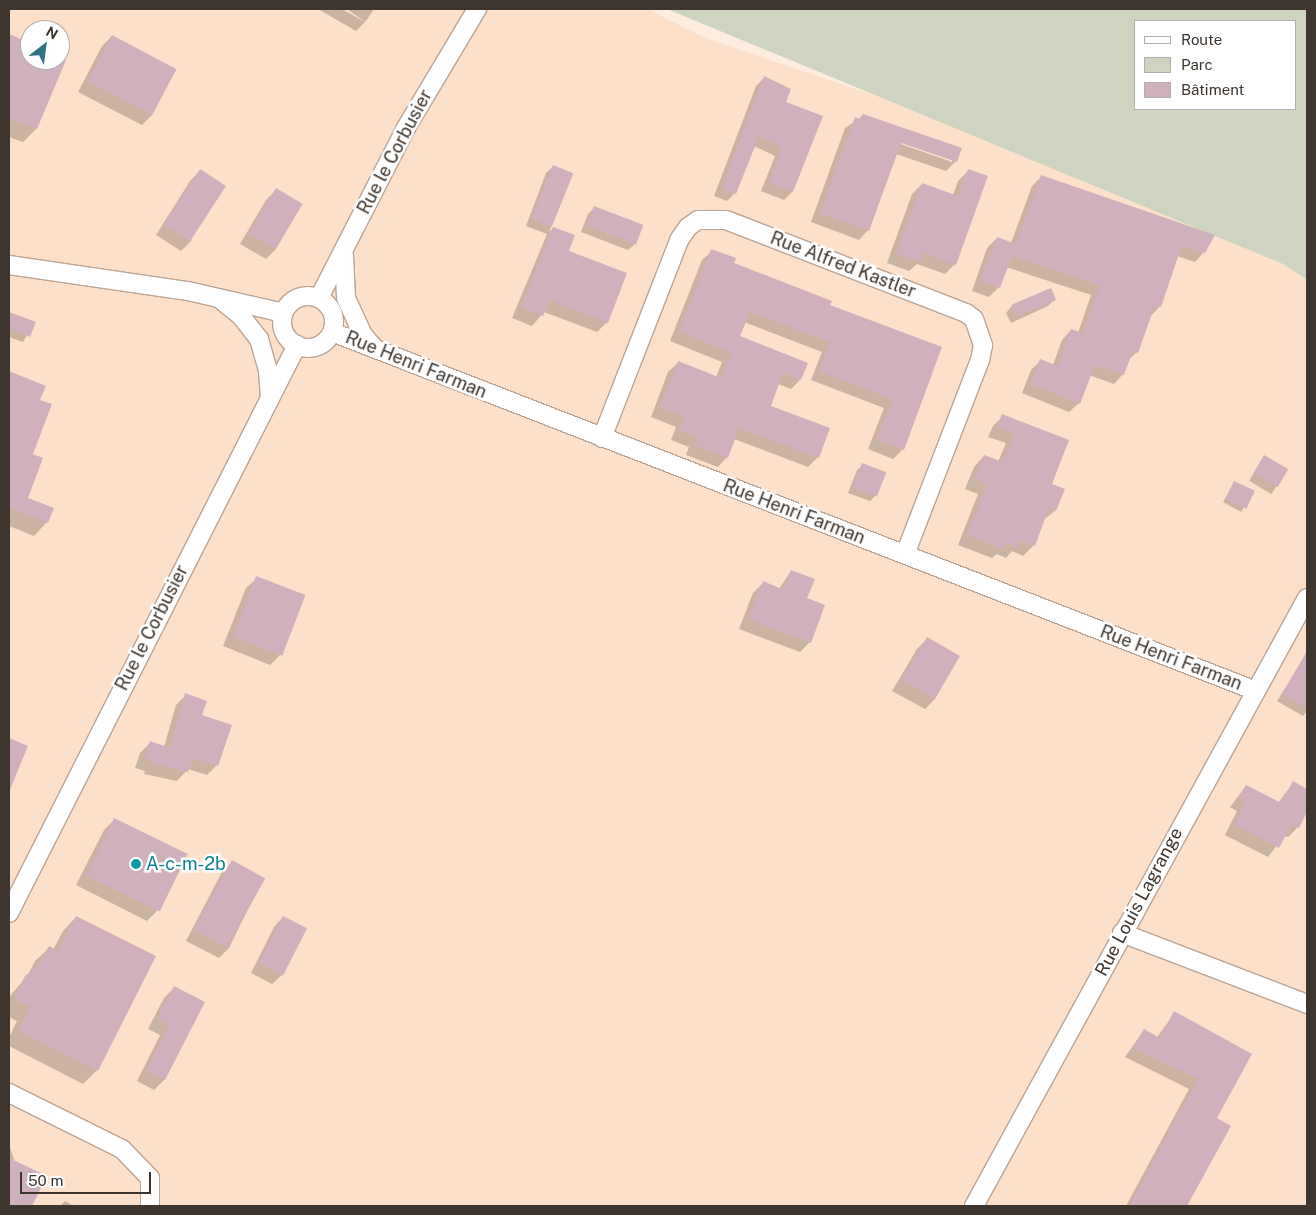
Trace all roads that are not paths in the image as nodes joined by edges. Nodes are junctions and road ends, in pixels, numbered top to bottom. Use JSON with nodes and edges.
{"nodes":[{"id":1,"x":477,"y":9,"type":"edge"},
{"id":2,"x":345,"y":249,"type":"junction"},
{"id":3,"x":9,"y":265,"type":"edge"},
{"id":4,"x":216,"y":296,"type":"junction"},
{"id":5,"x":319,"y":298,"type":"junction"},
{"id":6,"x":284,"y":313,"type":"junction"},
{"id":7,"x":332,"y":332,"type":"junction"},
{"id":8,"x":297,"y":344,"type":"junction"},
{"id":9,"x":375,"y":349,"type":"junction"},
{"id":10,"x":270,"y":400,"type":"junction"},
{"id":11,"x":602,"y":438,"type":"junction"},
{"id":12,"x":905,"y":554,"type":"junction"},
{"id":13,"x":1307,"y":598,"type":"edge"},
{"id":14,"x":1256,"y":691,"type":"junction"},
{"id":15,"x":9,"y":913,"type":"edge"},
{"id":16,"x":1122,"y":933,"type":"junction"},
{"id":17,"x":1307,"y":1004,"type":"edge"},
{"id":18,"x":9,"y":1093,"type":"edge"},
{"id":19,"x":150,"y":1206,"type":"edge"},
{"id":20,"x":974,"y":1206,"type":"edge"}],
"edges":[{"from":1,"to":2,"type":"street","name":"Rue le Corbusier"},
{"from":2,"to":5,"type":"street","name":"Rue le Corbusier"},
{"from":2,"to":9,"type":"street"},
{"from":3,"to":4,"type":"street"},
{"from":4,"to":6,"type":"street"},
{"from":4,"to":10,"type":"street"},
{"from":5,"to":6,"type":"street"},
{"from":5,"to":7,"type":"street"},
{"from":6,"to":8,"type":"street"},
{"from":7,"to":8,"type":"street"},
{"from":7,"to":9,"type":"street","name":"Rue Henri Farman"},
{"from":8,"to":10,"type":"street","name":"Rue le Corbusier"},
{"from":9,"to":11,"type":"street","name":"Rue Henri Farman"},
{"from":10,"to":15,"type":"street","name":"Rue le Corbusier"},
{"from":11,"to":12,"type":"street","name":"Rue Henri Farman"},
{"from":11,"to":12,"type":"street","name":"Rue Alfred Kastler"},
{"from":12,"to":14,"type":"street","name":"Rue Henri Farman"},
{"from":13,"to":14,"type":"street","name":"Rue Louis Lagrange"},
{"from":14,"to":16,"type":"street","name":"Rue Louis Lagrange"},
{"from":16,"to":17,"type":"street"},
{"from":16,"to":20,"type":"street","name":"Rue Louis Lagrange"},
{"from":18,"to":19,"type":"street"}]}
